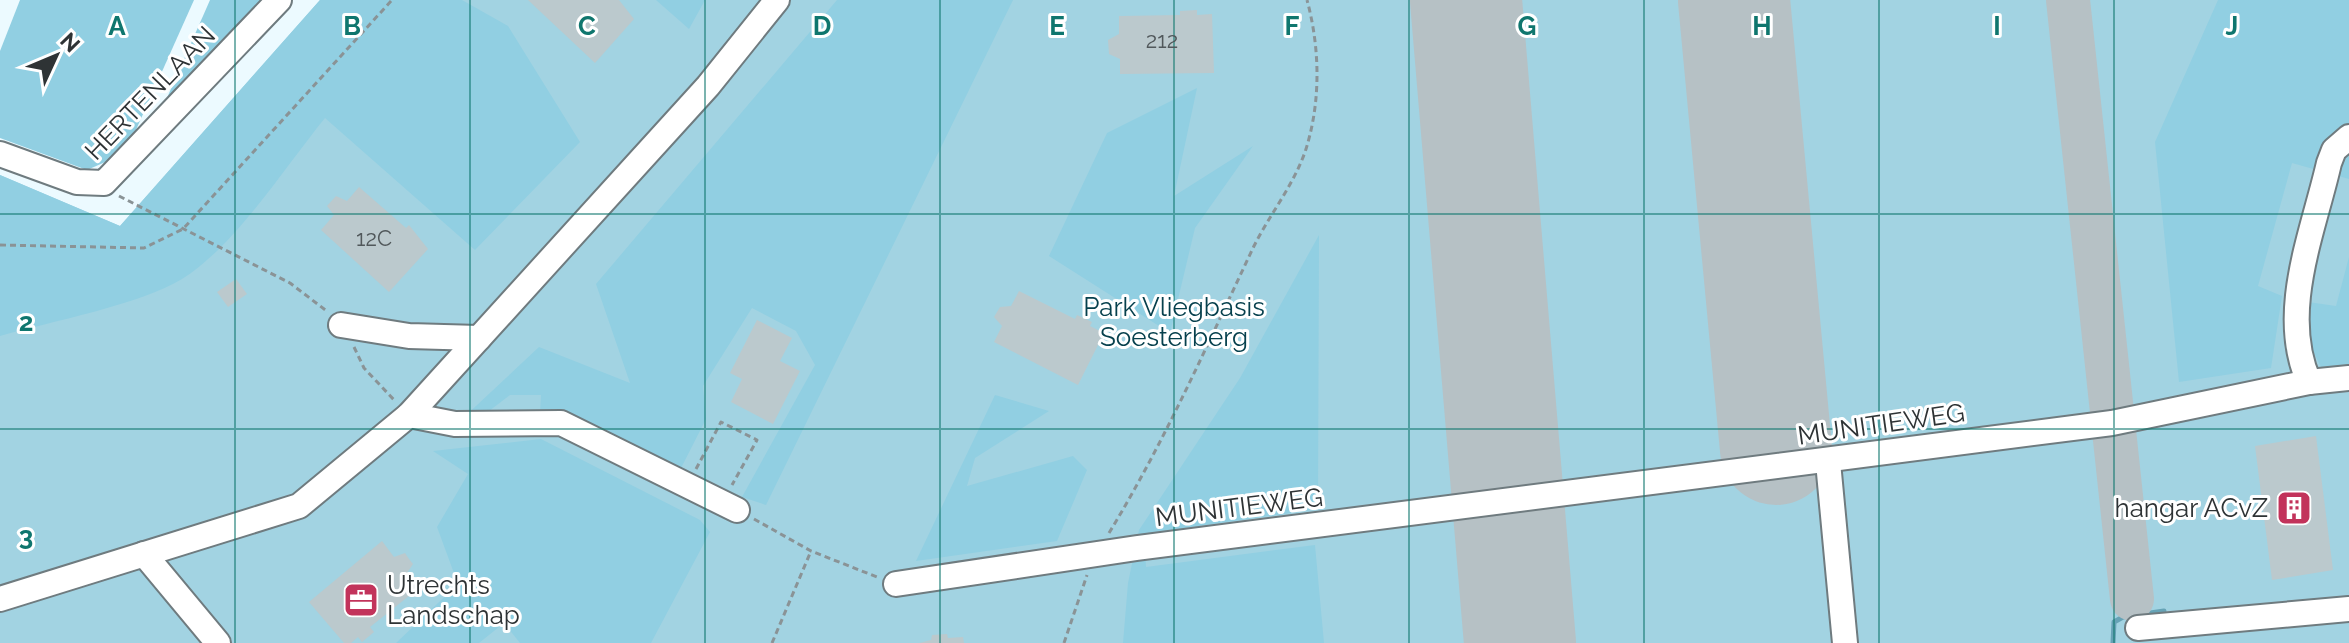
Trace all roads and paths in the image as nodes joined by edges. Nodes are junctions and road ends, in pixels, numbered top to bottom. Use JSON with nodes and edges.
{"nodes":[{"id":1,"x":279,"y":0,"type":"edge"},
{"id":2,"x":392,"y":0,"type":"edge"},
{"id":3,"x":777,"y":0,"type":"edge"},
{"id":4,"x":1307,"y":0,"type":"edge"},
{"id":5,"x":2349,"y":137,"type":"edge"},
{"id":6,"x":0,"y":154,"type":"edge"},
{"id":7,"x":104,"y":183,"type":"junction"},
{"id":8,"x":183,"y":229,"type":"junction"},
{"id":9,"x":0,"y":245,"type":"edge"},
{"id":10,"x":341,"y":325,"type":"junction"},
{"id":11,"x":479,"y":338,"type":"junction"},
{"id":12,"x":2349,"y":378,"type":"edge"},
{"id":13,"x":2309,"y":382,"type":"junction"},
{"id":14,"x":409,"y":415,"type":"junction"},
{"id":15,"x":1828,"y":462,"type":"junction"},
{"id":16,"x":687,"y":485,"type":"junction"},
{"id":17,"x":729,"y":506,"type":"junction"},
{"id":18,"x":811,"y":551,"type":"junction"},
{"id":19,"x":144,"y":554,"type":"junction"},
{"id":20,"x":1096,"y":554,"type":"junction"},
{"id":21,"x":896,"y":584,"type":"joint"},
{"id":22,"x":0,"y":599,"type":"edge"},
{"id":23,"x":2349,"y":609,"type":"edge"},
{"id":24,"x":2138,"y":628,"type":"dead end"},
{"id":25,"x":218,"y":643,"type":"edge"},
{"id":26,"x":772,"y":643,"type":"edge"},
{"id":27,"x":1064,"y":643,"type":"edge"},
{"id":28,"x":1845,"y":643,"type":"edge"}],
"edges":[{"from":1,"to":7,"type":"street","name":"HERTENLAAN"},
{"from":2,"to":8,"type":"path"},
{"from":3,"to":11,"type":"street"},
{"from":4,"to":20,"type":"path"},
{"from":5,"to":13,"type":"street"},
{"from":6,"to":7,"type":"street","name":"HERTENLAAN"},
{"from":7,"to":8,"type":"path"},
{"from":8,"to":9,"type":"path"},
{"from":8,"to":10,"type":"path"},
{"from":10,"to":11,"type":"street"},
{"from":10,"to":14,"type":"path"},
{"from":11,"to":14,"type":"street"},
{"from":12,"to":13,"type":"street","name":"MUNITIEWEG"},
{"from":13,"to":15,"type":"street","name":"MUNITIEWEG"},
{"from":14,"to":16,"type":"street"},
{"from":14,"to":19,"type":"street"},
{"from":15,"to":20,"type":"street","name":"MUNITIEWEG"},
{"from":15,"to":28,"type":"street"},
{"from":16,"to":17,"type":"street"},
{"from":16,"to":17,"type":"path"},
{"from":17,"to":18,"type":"path"},
{"from":18,"to":21,"type":"path"},
{"from":18,"to":26,"type":"path"},
{"from":19,"to":22,"type":"street"},
{"from":19,"to":25,"type":"street"},
{"from":20,"to":21,"type":"street","name":"MUNITIEWEG"},
{"from":20,"to":27,"type":"path"},
{"from":23,"to":24,"type":"street"}]}
